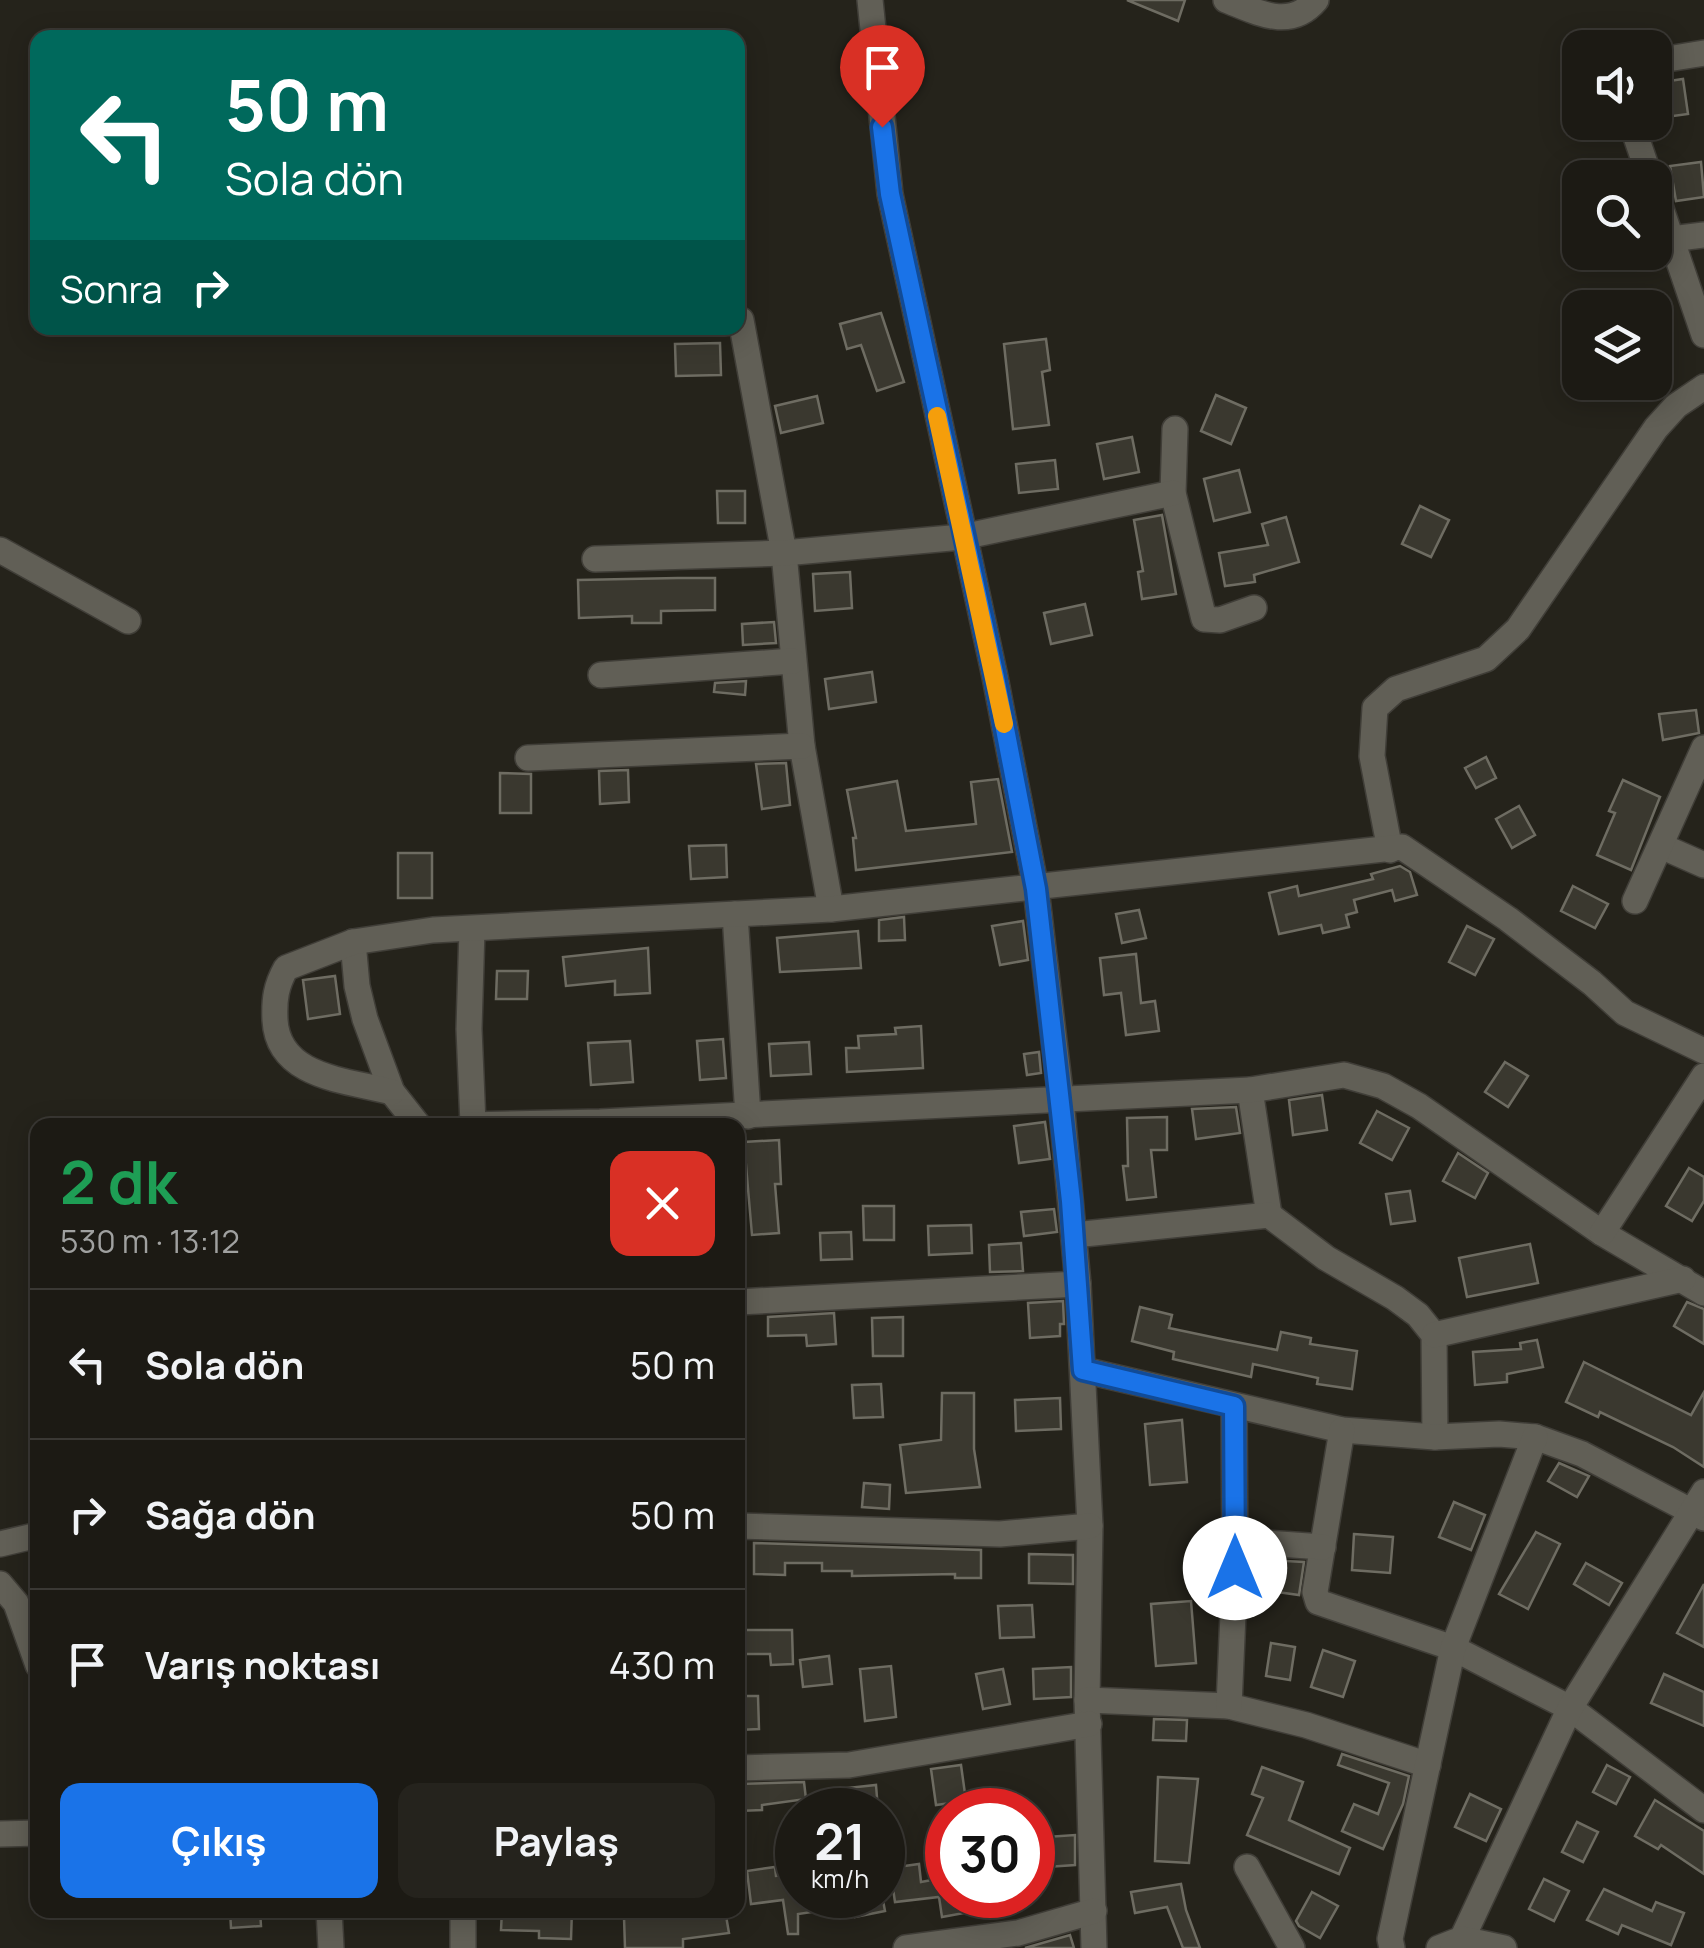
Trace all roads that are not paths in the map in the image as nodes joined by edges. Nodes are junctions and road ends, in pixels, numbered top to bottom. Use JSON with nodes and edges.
{"nodes":[{"id":1,"x":870,"y":0,"type":"edge"},
{"id":2,"x":1226,"y":0,"type":"edge"},
{"id":3,"x":1316,"y":0,"type":"edge"},
{"id":4,"x":1704,"y":53,"type":"edge"},
{"id":5,"x":1672,"y":58,"type":"edge"},
{"id":6,"x":1704,"y":236,"type":"edge"},
{"id":7,"x":1672,"y":238,"type":"joint"},
{"id":8,"x":744,"y":335,"type":"edge"},
{"id":9,"x":1704,"y":335,"type":"edge"},
{"id":10,"x":1704,"y":387,"type":"edge"},
{"id":11,"x":1176,"y":429,"type":"dead end"},
{"id":12,"x":1173,"y":493,"type":"junction"},
{"id":13,"x":962,"y":536,"type":"junction"},
{"id":14,"x":0,"y":550,"type":"edge"},
{"id":15,"x":784,"y":553,"type":"junction"},
{"id":16,"x":595,"y":559,"type":"dead end"},
{"id":17,"x":1254,"y":608,"type":"dead end"},
{"id":18,"x":128,"y":621,"type":"dead end"},
{"id":19,"x":793,"y":661,"type":"junction"},
{"id":20,"x":601,"y":675,"type":"dead end"},
{"id":21,"x":802,"y":746,"type":"junction"},
{"id":22,"x":1704,"y":748,"type":"edge"},
{"id":23,"x":528,"y":758,"type":"dead end"},
{"id":24,"x":1661,"y":846,"type":"junction"},
{"id":25,"x":1390,"y":850,"type":"junction"},
{"id":26,"x":1704,"y":866,"type":"edge"},
{"id":27,"x":1036,"y":889,"type":"junction"},
{"id":28,"x":1635,"y":901,"type":"dead end"},
{"id":29,"x":832,"y":909,"type":"junction"},
{"id":30,"x":735,"y":914,"type":"junction"},
{"id":31,"x":472,"y":929,"type":"junction"},
{"id":32,"x":353,"y":942,"type":"junction"},
{"id":33,"x":1704,"y":1051,"type":"edge"},
{"id":34,"x":1704,"y":1076,"type":"edge"},
{"id":35,"x":1250,"y":1090,"type":"junction"},
{"id":36,"x":392,"y":1092,"type":"junction"},
{"id":37,"x":1061,"y":1100,"type":"junction"},
{"id":38,"x":748,"y":1116,"type":"junction"},
{"id":39,"x":412,"y":1118,"type":"edge"},
{"id":40,"x":471,"y":1118,"type":"edge"},
{"id":41,"x":711,"y":1118,"type":"edge"},
{"id":42,"x":1269,"y":1215,"type":"junction"},
{"id":43,"x":1602,"y":1233,"type":"junction"},
{"id":44,"x":1074,"y":1235,"type":"junction"},
{"id":45,"x":1078,"y":1284,"type":"junction"},
{"id":46,"x":1694,"y":1286,"type":"edge"},
{"id":47,"x":745,"y":1302,"type":"edge"},
{"id":48,"x":1434,"y":1335,"type":"junction"},
{"id":49,"x":1083,"y":1370,"type":"junction"},
{"id":50,"x":1234,"y":1406,"type":"junction"},
{"id":51,"x":1342,"y":1430,"type":"junction"},
{"id":52,"x":1434,"y":1437,"type":"junction"},
{"id":53,"x":1536,"y":1437,"type":"junction"},
{"id":54,"x":1699,"y":1508,"type":"edge"},
{"id":55,"x":745,"y":1526,"type":"edge"},
{"id":56,"x":1090,"y":1526,"type":"junction"},
{"id":57,"x":30,"y":1537,"type":"edge"},
{"id":58,"x":1235,"y":1541,"type":"junction"},
{"id":59,"x":0,"y":1544,"type":"edge"},
{"id":60,"x":1323,"y":1547,"type":"junction"},
{"id":61,"x":0,"y":1584,"type":"edge"},
{"id":62,"x":30,"y":1642,"type":"edge"},
{"id":63,"x":1452,"y":1648,"type":"junction"},
{"id":64,"x":1229,"y":1706,"type":"junction"},
{"id":65,"x":1570,"y":1708,"type":"junction"},
{"id":66,"x":1088,"y":1712,"type":"junction"},
{"id":67,"x":1428,"y":1765,"type":"junction"},
{"id":68,"x":745,"y":1768,"type":"edge"},
{"id":69,"x":1704,"y":1810,"type":"edge"},
{"id":70,"x":0,"y":1834,"type":"edge"},
{"id":71,"x":30,"y":1834,"type":"edge"},
{"id":72,"x":1247,"y":1867,"type":"dead end"},
{"id":73,"x":1094,"y":1911,"type":"junction"},
{"id":74,"x":329,"y":1918,"type":"edge"},
{"id":75,"x":463,"y":1918,"type":"edge"},
{"id":76,"x":1451,"y":1945,"type":"edge"},
{"id":77,"x":331,"y":1948,"type":"edge"},
{"id":78,"x":463,"y":1948,"type":"edge"},
{"id":79,"x":906,"y":1948,"type":"edge"},
{"id":80,"x":1094,"y":1948,"type":"edge"},
{"id":81,"x":1292,"y":1948,"type":"edge"},
{"id":82,"x":1392,"y":1948,"type":"edge"},
{"id":83,"x":1504,"y":1948,"type":"edge"}],
"edges":[{"from":1,"to":13,"type":"street"},
{"from":2,"to":3,"type":"street"},
{"from":4,"to":5,"type":"street"},
{"from":6,"to":7,"type":"street"},
{"from":7,"to":9,"type":"street"},
{"from":8,"to":15,"type":"street"},
{"from":10,"to":25,"type":"street"},
{"from":11,"to":12,"type":"street"},
{"from":12,"to":13,"type":"street"},
{"from":12,"to":17,"type":"street"},
{"from":13,"to":15,"type":"street"},
{"from":13,"to":27,"type":"street"},
{"from":14,"to":18,"type":"street"},
{"from":15,"to":16,"type":"street"},
{"from":15,"to":19,"type":"street"},
{"from":19,"to":20,"type":"street"},
{"from":19,"to":21,"type":"street"},
{"from":21,"to":23,"type":"street"},
{"from":21,"to":29,"type":"street"},
{"from":22,"to":24,"type":"street"},
{"from":24,"to":26,"type":"street"},
{"from":24,"to":28,"type":"street"},
{"from":25,"to":27,"type":"street"},
{"from":25,"to":33,"type":"street"},
{"from":27,"to":29,"type":"street"},
{"from":27,"to":37,"type":"street"},
{"from":29,"to":30,"type":"street"},
{"from":30,"to":31,"type":"street"},
{"from":30,"to":38,"type":"street"},
{"from":31,"to":32,"type":"street"},
{"from":31,"to":40,"type":"street"},
{"from":32,"to":36,"type":"street"},
{"from":32,"to":36,"type":"street"},
{"from":34,"to":43,"type":"street"},
{"from":35,"to":37,"type":"street"},
{"from":35,"to":42,"type":"street"},
{"from":35,"to":43,"type":"street"},
{"from":36,"to":39,"type":"street"},
{"from":37,"to":38,"type":"street"},
{"from":37,"to":44,"type":"street"},
{"from":38,"to":41,"type":"street"},
{"from":42,"to":44,"type":"street"},
{"from":42,"to":48,"type":"street"},
{"from":43,"to":46,"type":"street"},
{"from":44,"to":45,"type":"street"},
{"from":45,"to":47,"type":"street"},
{"from":45,"to":49,"type":"street"},
{"from":46,"to":48,"type":"street"},
{"from":48,"to":52,"type":"street"},
{"from":49,"to":50,"type":"street"},
{"from":49,"to":56,"type":"street"},
{"from":50,"to":51,"type":"street"},
{"from":50,"to":58,"type":"street"},
{"from":51,"to":52,"type":"street"},
{"from":51,"to":60,"type":"street"},
{"from":52,"to":53,"type":"street"},
{"from":53,"to":54,"type":"street"},
{"from":53,"to":63,"type":"street"},
{"from":54,"to":65,"type":"street"},
{"from":55,"to":56,"type":"street"},
{"from":56,"to":66,"type":"street"},
{"from":57,"to":59,"type":"street"},
{"from":58,"to":60,"type":"street"},
{"from":58,"to":64,"type":"street"},
{"from":60,"to":63,"type":"street"},
{"from":61,"to":62,"type":"street"},
{"from":63,"to":65,"type":"street"},
{"from":63,"to":67,"type":"street"},
{"from":64,"to":66,"type":"street"},
{"from":64,"to":67,"type":"street"},
{"from":65,"to":69,"type":"street"},
{"from":65,"to":76,"type":"street"},
{"from":66,"to":68,"type":"street"},
{"from":66,"to":73,"type":"street"},
{"from":67,"to":82,"type":"street"},
{"from":70,"to":71,"type":"street"},
{"from":72,"to":81,"type":"street"},
{"from":73,"to":79,"type":"street"},
{"from":73,"to":80,"type":"street"},
{"from":74,"to":77,"type":"street"},
{"from":75,"to":78,"type":"street"},
{"from":76,"to":83,"type":"street"}]}
